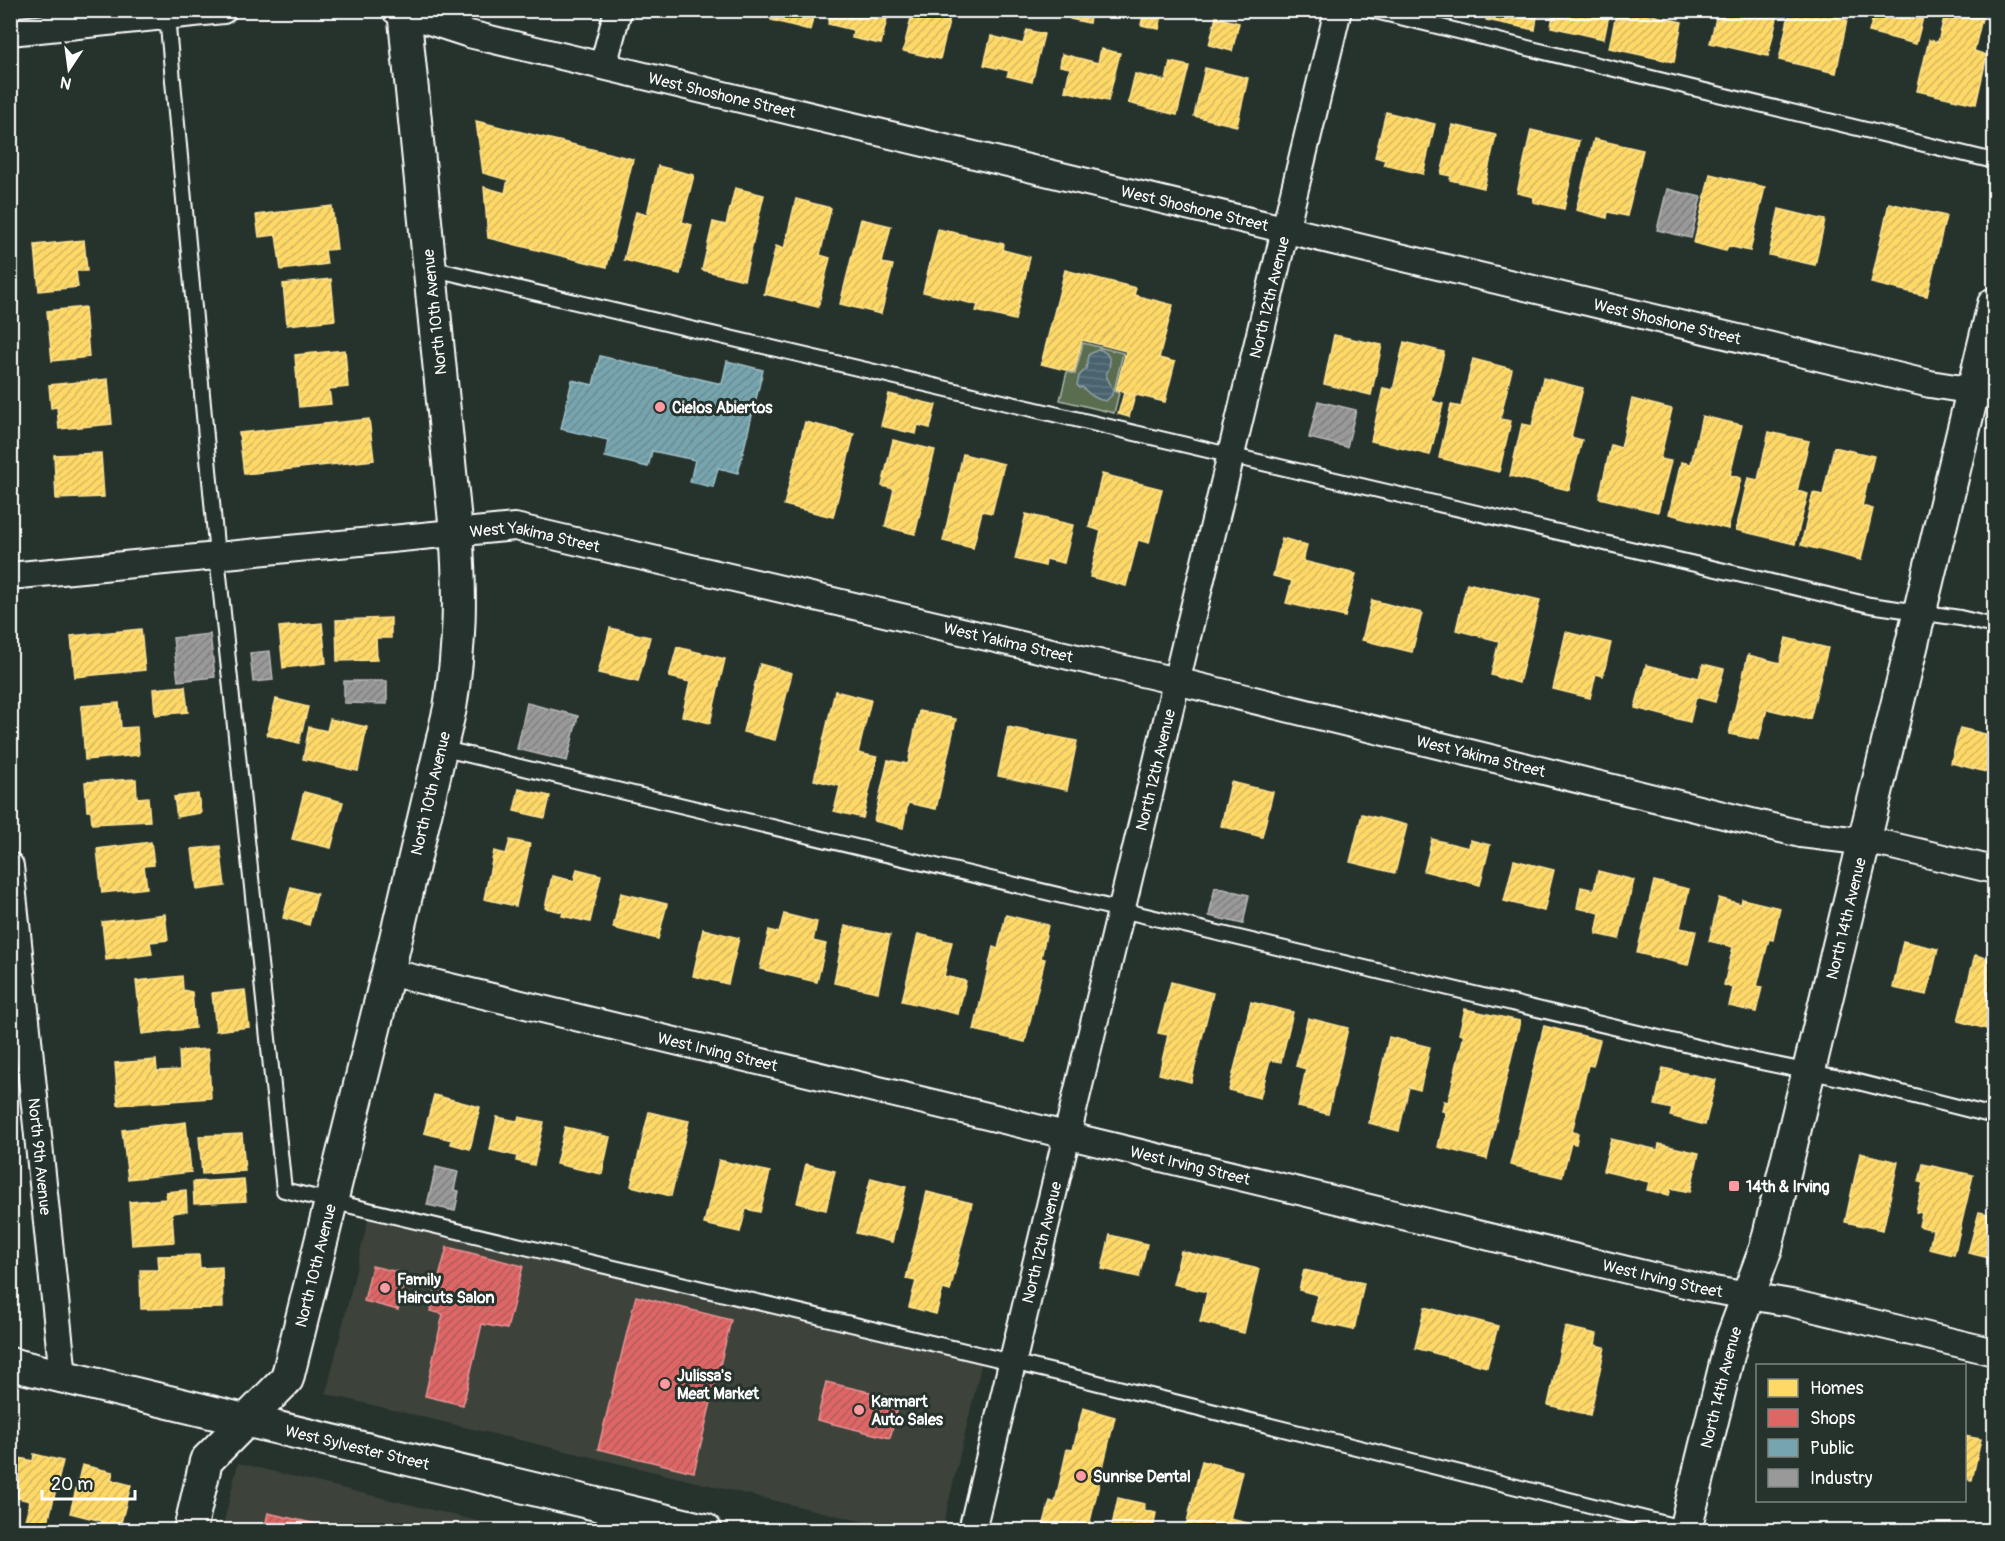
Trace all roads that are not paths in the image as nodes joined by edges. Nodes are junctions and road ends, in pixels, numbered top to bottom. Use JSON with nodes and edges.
{"nodes":[{"id":1,"x":223,"y":10,"type":"edge"},
{"id":2,"x":618,"y":10,"type":"edge"},
{"id":3,"x":1338,"y":10,"type":"edge"},
{"id":4,"x":1371,"y":10,"type":"edge"},
{"id":5,"x":401,"y":11,"type":"edge"},
{"id":6,"x":176,"y":14,"type":"edge"},
{"id":7,"x":10,"y":32,"type":"edge"},
{"id":8,"x":603,"y":66,"type":"junction"},
{"id":9,"x":1995,"y":161,"type":"edge"},
{"id":10,"x":1285,"y":230,"type":"junction"},
{"id":11,"x":430,"y":268,"type":"junction"},
{"id":12,"x":1995,"y":303,"type":"edge"},
{"id":13,"x":1984,"y":392,"type":"edge"},
{"id":14,"x":1231,"y":455,"type":"junction"},
{"id":15,"x":456,"y":532,"type":"junction"},
{"id":16,"x":216,"y":556,"type":"junction"},
{"id":17,"x":10,"y":576,"type":"edge"},
{"id":18,"x":1920,"y":612,"type":"junction"},
{"id":19,"x":1995,"y":626,"type":"edge"},
{"id":20,"x":1176,"y":681,"type":"junction"},
{"id":21,"x":440,"y":748,"type":"junction"},
{"id":22,"x":1864,"y":842,"type":"junction"},
{"id":23,"x":10,"y":866,"type":"edge"},
{"id":24,"x":1995,"y":870,"type":"edge"},
{"id":25,"x":1121,"y":910,"type":"junction"},
{"id":26,"x":388,"y":972,"type":"junction"},
{"id":27,"x":1808,"y":1071,"type":"junction"},
{"id":28,"x":1995,"y":1116,"type":"edge"},
{"id":29,"x":1067,"y":1136,"type":"junction"},
{"id":30,"x":330,"y":1202,"type":"junction"},
{"id":31,"x":1748,"y":1295,"type":"junction"},
{"id":32,"x":1995,"y":1352,"type":"edge"},
{"id":33,"x":1012,"y":1363,"type":"junction"},
{"id":34,"x":10,"y":1364,"type":"edge"},
{"id":35,"x":63,"y":1376,"type":"junction"},
{"id":36,"x":246,"y":1420,"type":"junction"},
{"id":37,"x":190,"y":1530,"type":"edge"},
{"id":38,"x":705,"y":1530,"type":"edge"},
{"id":39,"x":972,"y":1530,"type":"edge"},
{"id":40,"x":1687,"y":1530,"type":"edge"}],
"edges":[{"from":1,"to":6,"type":"street"},
{"from":2,"to":8,"type":"street"},
{"from":3,"to":10,"type":"street","name":"North 12th Avenue"},
{"from":4,"to":9,"type":"lane"},
{"from":5,"to":8,"type":"street","name":"West Shoshone Street"},
{"from":5,"to":11,"type":"street","name":"North 10th Avenue"},
{"from":6,"to":7,"type":"street"},
{"from":6,"to":16,"type":"lane"},
{"from":8,"to":10,"type":"street","name":"West Shoshone Street"},
{"from":10,"to":13,"type":"street","name":"West Shoshone Street"},
{"from":10,"to":14,"type":"street","name":"North 12th Avenue"},
{"from":11,"to":14,"type":"lane"},
{"from":11,"to":15,"type":"street","name":"North 10th Avenue"},
{"from":12,"to":13,"type":"street","name":"North 14th Avenue"},
{"from":13,"to":18,"type":"street","name":"North 14th Avenue"},
{"from":14,"to":18,"type":"lane"},
{"from":14,"to":20,"type":"street","name":"North 12th Avenue"},
{"from":15,"to":16,"type":"street","name":"West Yakima Street"},
{"from":15,"to":20,"type":"street","name":"West Yakima Street"},
{"from":15,"to":21,"type":"street","name":"North 10th Avenue"},
{"from":16,"to":17,"type":"street","name":"West Yakima Street"},
{"from":16,"to":30,"type":"lane"},
{"from":18,"to":19,"type":"lane"},
{"from":18,"to":22,"type":"street","name":"North 14th Avenue"},
{"from":20,"to":22,"type":"street","name":"West Yakima Street"},
{"from":20,"to":25,"type":"street","name":"North 12th Avenue"},
{"from":21,"to":25,"type":"lane"},
{"from":21,"to":26,"type":"street","name":"North 10th Avenue"},
{"from":22,"to":24,"type":"street","name":"West Yakima Street"},
{"from":22,"to":27,"type":"street","name":"North 14th Avenue"},
{"from":23,"to":35,"type":"street","name":"North 9th Avenue"},
{"from":25,"to":27,"type":"lane"},
{"from":25,"to":29,"type":"street","name":"North 12th Avenue"},
{"from":26,"to":29,"type":"street","name":"West Irving Street"},
{"from":26,"to":30,"type":"street","name":"North 10th Avenue"},
{"from":27,"to":28,"type":"lane"},
{"from":27,"to":31,"type":"street","name":"North 14th Avenue"},
{"from":29,"to":31,"type":"street","name":"West Irving Street"},
{"from":29,"to":33,"type":"street","name":"North 12th Avenue"},
{"from":30,"to":33,"type":"lane"},
{"from":30,"to":36,"type":"street","name":"North 10th Avenue"},
{"from":31,"to":32,"type":"street","name":"West Irving Street"},
{"from":31,"to":40,"type":"street","name":"North 14th Avenue"},
{"from":33,"to":39,"type":"street","name":"North 12th Avenue"},
{"from":33,"to":40,"type":"lane"},
{"from":34,"to":35,"type":"street","name":"West Sylvester Street"},
{"from":35,"to":36,"type":"street","name":"West Sylvester Street"},
{"from":36,"to":37,"type":"street","name":"North 10th Avenue"},
{"from":36,"to":38,"type":"street","name":"West Sylvester Street"}]}
